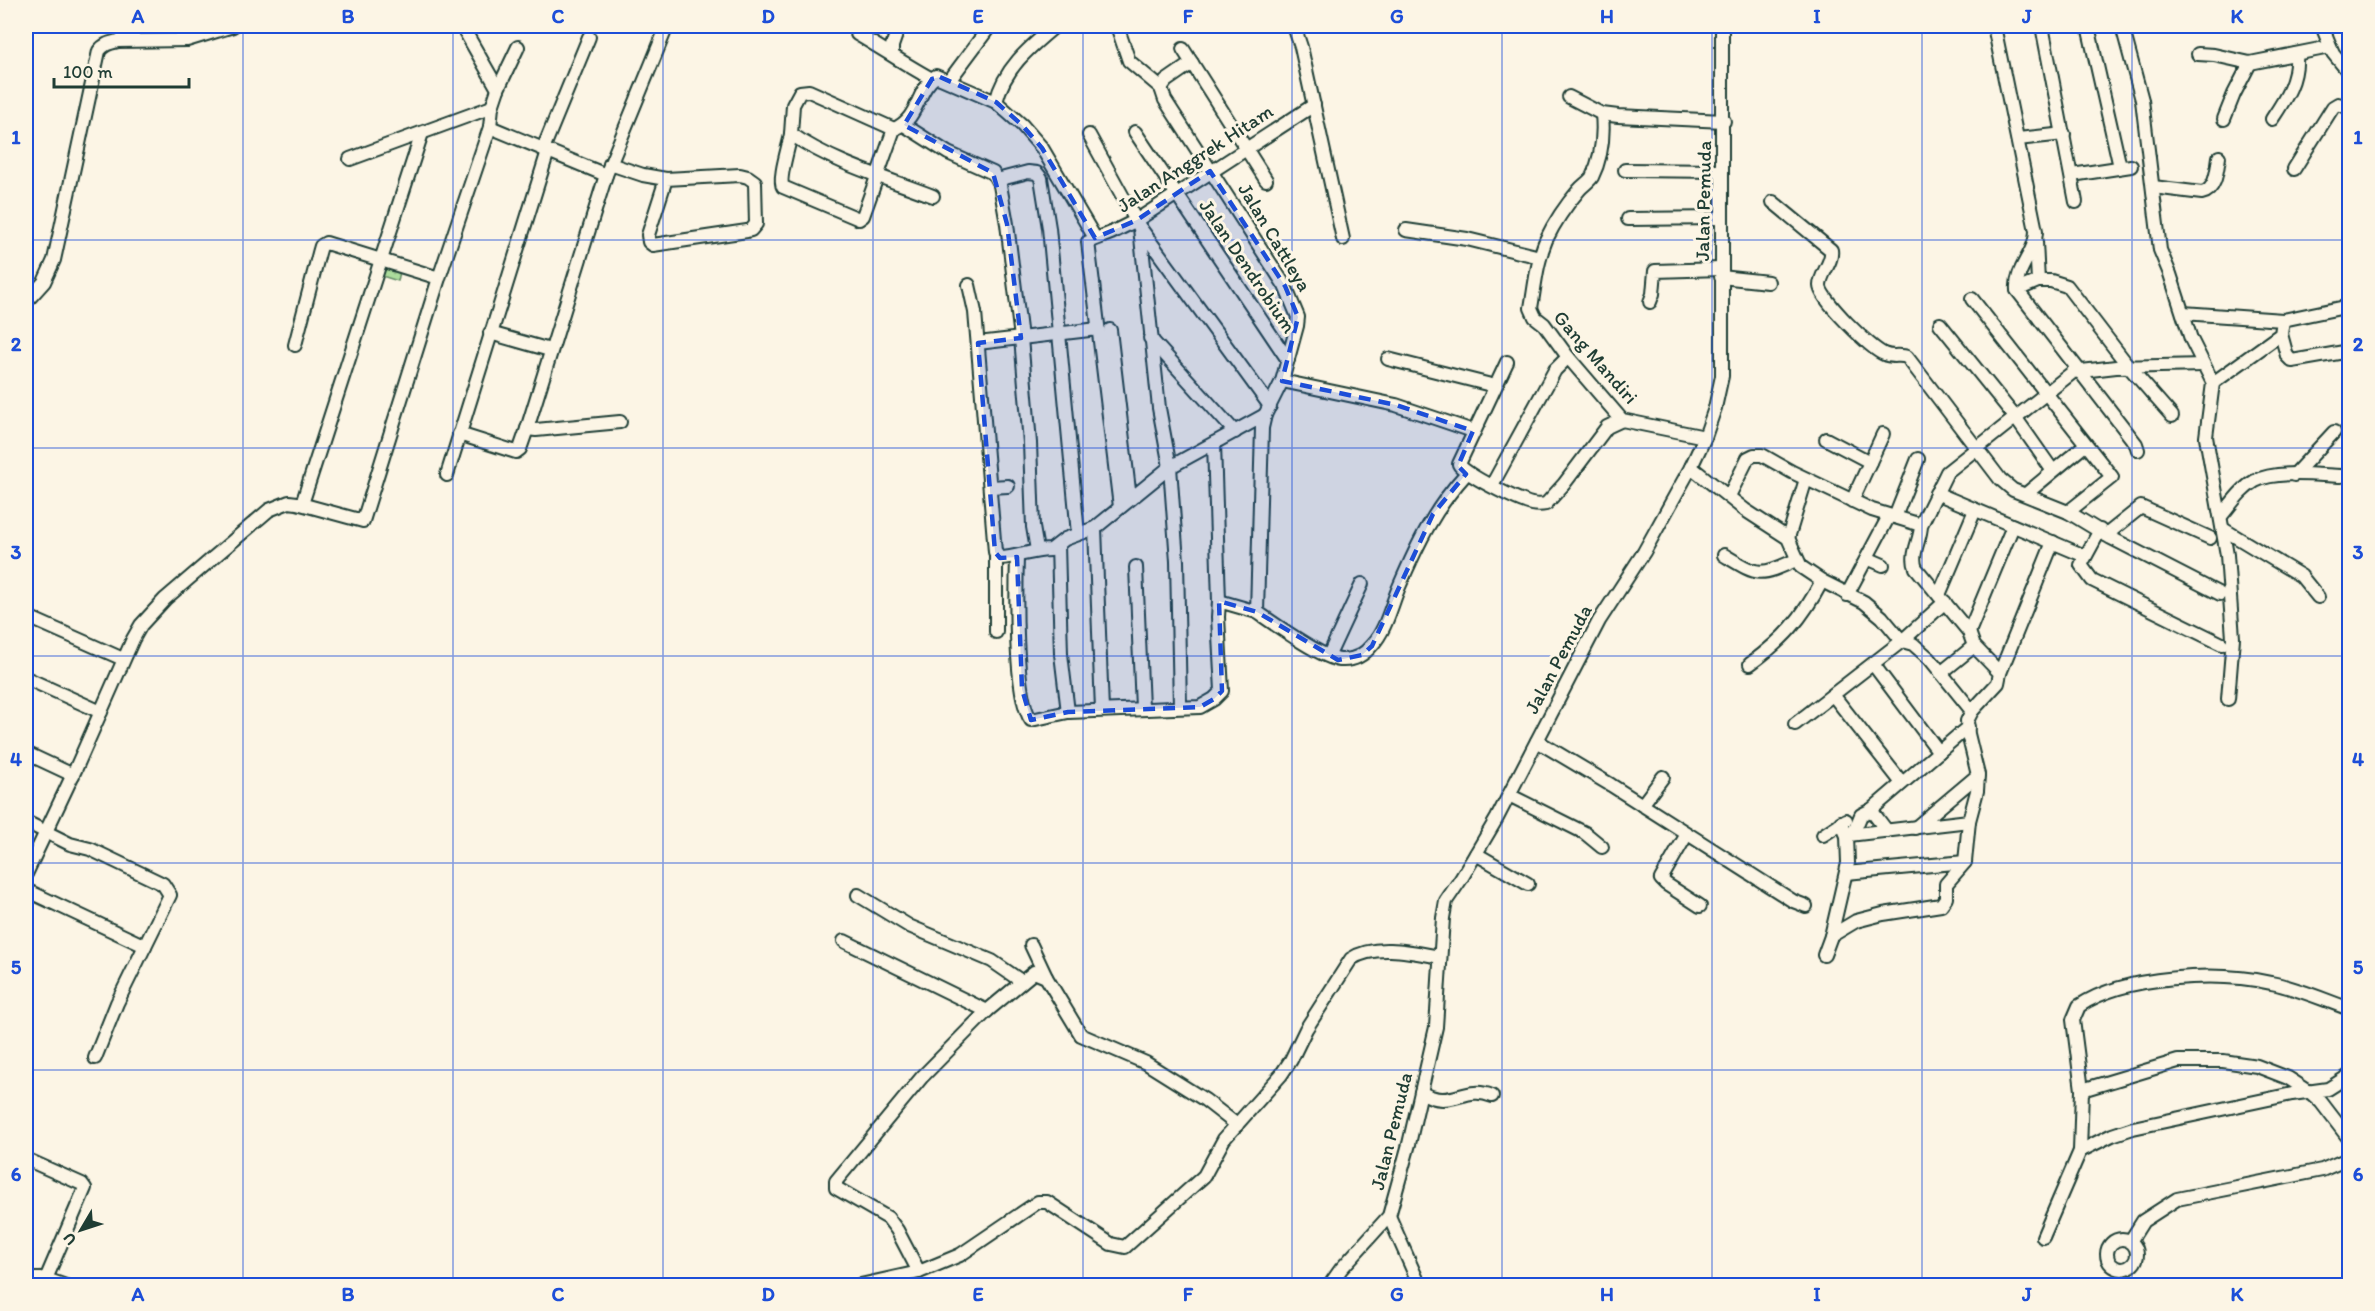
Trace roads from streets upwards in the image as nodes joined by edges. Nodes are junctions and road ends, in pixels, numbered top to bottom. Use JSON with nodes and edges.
{"nodes":[{"id":1,"x":233,"y":26,"type":"edge"},
{"id":2,"x":462,"y":26,"type":"edge"},
{"id":3,"x":667,"y":26,"type":"edge"},
{"id":4,"x":856,"y":26,"type":"edge"},
{"id":5,"x":899,"y":26,"type":"edge"},
{"id":6,"x":990,"y":26,"type":"edge"},
{"id":7,"x":1055,"y":26,"type":"edge"},
{"id":8,"x":1117,"y":26,"type":"edge"},
{"id":9,"x":1294,"y":26,"type":"edge"},
{"id":10,"x":1722,"y":26,"type":"edge"},
{"id":11,"x":1994,"y":26,"type":"edge"},
{"id":12,"x":2042,"y":26,"type":"edge"},
{"id":13,"x":2088,"y":26,"type":"edge"},
{"id":14,"x":2122,"y":26,"type":"edge"},
{"id":15,"x":2322,"y":26,"type":"edge"},
{"id":16,"x":589,"y":37,"type":"dead end"},
{"id":17,"x":518,"y":47,"type":"dead end"},
{"id":18,"x":2330,"y":47,"type":"junction"},
{"id":19,"x":1183,"y":49,"type":"dead end"},
{"id":20,"x":892,"y":54,"type":"junction"},
{"id":21,"x":2198,"y":54,"type":"dead end"},
{"id":22,"x":2296,"y":54,"type":"junction"},
{"id":23,"x":1192,"y":63,"type":"junction"},
{"id":24,"x":2250,"y":63,"type":"junction"},
{"id":25,"x":2349,"y":74,"type":"edge"},
{"id":26,"x":932,"y":79,"type":"junction"},
{"id":27,"x":949,"y":81,"type":"junction"},
{"id":28,"x":1161,"y":88,"type":"junction"},
{"id":29,"x":498,"y":89,"type":"junction"},
{"id":30,"x":1569,"y":97,"type":"dead end"},
{"id":31,"x":996,"y":102,"type":"junction"},
{"id":32,"x":1314,"y":105,"type":"junction"},
{"id":33,"x":492,"y":107,"type":"junction"},
{"id":34,"x":2349,"y":108,"type":"edge"},
{"id":35,"x":1602,"y":114,"type":"junction"},
{"id":36,"x":2224,"y":119,"type":"dead end"},
{"id":37,"x":2272,"y":119,"type":"dead end"},
{"id":38,"x":1724,"y":122,"type":"junction"},
{"id":39,"x":490,"y":127,"type":"junction"},
{"id":40,"x":899,"y":127,"type":"junction"},
{"id":41,"x":1135,"y":132,"type":"dead end"},
{"id":42,"x":422,"y":133,"type":"junction"},
{"id":43,"x":791,"y":134,"type":"junction"},
{"id":44,"x":2064,"y":134,"type":"junction"},
{"id":45,"x":1089,"y":135,"type":"dead end"},
{"id":46,"x":2018,"y":139,"type":"junction"},
{"id":47,"x":545,"y":150,"type":"junction"},
{"id":48,"x":1245,"y":150,"type":"junction"},
{"id":49,"x":2219,"y":157,"type":"dead end"},
{"id":50,"x":350,"y":159,"type":"dead end"},
{"id":51,"x":608,"y":169,"type":"junction"},
{"id":52,"x":2294,"y":169,"type":"dead end"},
{"id":53,"x":1625,"y":170,"type":"dead end"},
{"id":54,"x":1210,"y":171,"type":"junction"},
{"id":55,"x":1722,"y":171,"type":"junction"},
{"id":56,"x":878,"y":175,"type":"junction"},
{"id":57,"x":2072,"y":175,"type":"junction"},
{"id":58,"x":666,"y":179,"type":"junction"},
{"id":59,"x":997,"y":180,"type":"junction"},
{"id":60,"x":1266,"y":180,"type":"dead end"},
{"id":61,"x":2153,"y":187,"type":"junction"},
{"id":62,"x":1176,"y":195,"type":"junction"},
{"id":63,"x":933,"y":196,"type":"dead end"},
{"id":64,"x":2076,"y":201,"type":"dead end"},
{"id":65,"x":1773,"y":202,"type":"dead end"},
{"id":66,"x":1721,"y":218,"type":"junction"},
{"id":67,"x":1628,"y":219,"type":"dead end"},
{"id":68,"x":1139,"y":224,"type":"junction"},
{"id":69,"x":1406,"y":230,"type":"dead end"},
{"id":70,"x":1095,"y":238,"type":"junction"},
{"id":71,"x":1343,"y":239,"type":"dead end"},
{"id":72,"x":2036,"y":241,"type":"junction"},
{"id":73,"x":1540,"y":257,"type":"junction"},
{"id":74,"x":380,"y":259,"type":"junction"},
{"id":75,"x":1721,"y":273,"type":"junction"},
{"id":76,"x":439,"y":278,"type":"junction"},
{"id":77,"x":2038,"y":281,"type":"junction"},
{"id":78,"x":1768,"y":282,"type":"dead end"},
{"id":79,"x":969,"y":285,"type":"dead end"},
{"id":80,"x":2017,"y":290,"type":"junction"},
{"id":81,"x":1972,"y":299,"type":"dead end"},
{"id":82,"x":26,"y":302,"type":"edge"},
{"id":83,"x":1650,"y":302,"type":"dead end"},
{"id":84,"x":2349,"y":306,"type":"edge"},
{"id":85,"x":2183,"y":313,"type":"junction"},
{"id":86,"x":2283,"y":320,"type":"junction"},
{"id":87,"x":1940,"y":324,"type":"dead end"},
{"id":88,"x":1104,"y":330,"type":"junction"},
{"id":89,"x":490,"y":333,"type":"junction"},
{"id":90,"x":1059,"y":333,"type":"junction"},
{"id":91,"x":2281,"y":334,"type":"junction"},
{"id":92,"x":1021,"y":338,"type":"junction"},
{"id":93,"x":1150,"y":338,"type":"junction"},
{"id":94,"x":978,"y":343,"type":"junction"},
{"id":95,"x":295,"y":345,"type":"dead end"},
{"id":96,"x":550,"y":350,"type":"junction"},
{"id":97,"x":2349,"y":351,"type":"edge"},
{"id":98,"x":1568,"y":357,"type":"junction"},
{"id":99,"x":1388,"y":358,"type":"dead end"},
{"id":100,"x":1288,"y":360,"type":"junction"},
{"id":101,"x":1507,"y":362,"type":"dead end"},
{"id":102,"x":2204,"y":365,"type":"junction"},
{"id":103,"x":2129,"y":367,"type":"junction"},
{"id":104,"x":2080,"y":371,"type":"junction"},
{"id":105,"x":1282,"y":381,"type":"junction"},
{"id":106,"x":2213,"y":383,"type":"junction"},
{"id":107,"x":1495,"y":386,"type":"junction"},
{"id":108,"x":2046,"y":393,"type":"junction"},
{"id":109,"x":1268,"y":410,"type":"junction"},
{"id":110,"x":2172,"y":416,"type":"dead end"},
{"id":111,"x":2015,"y":417,"type":"junction"},
{"id":112,"x":1622,"y":420,"type":"junction"},
{"id":113,"x":620,"y":422,"type":"dead end"},
{"id":114,"x":527,"y":429,"type":"junction"},
{"id":115,"x":1473,"y":431,"type":"junction"},
{"id":116,"x":1234,"y":432,"type":"junction"},
{"id":117,"x":2334,"y":432,"type":"dead end"},
{"id":118,"x":459,"y":434,"type":"junction"},
{"id":119,"x":1883,"y":434,"type":"dead end"},
{"id":120,"x":1705,"y":437,"type":"junction"},
{"id":121,"x":1826,"y":439,"type":"dead end"},
{"id":122,"x":1215,"y":443,"type":"junction"},
{"id":123,"x":2085,"y":445,"type":"junction"},
{"id":124,"x":1977,"y":446,"type":"junction"},
{"id":125,"x":2138,"y":450,"type":"dead end"},
{"id":126,"x":1918,"y":459,"type":"dead end"},
{"id":127,"x":1870,"y":462,"type":"junction"},
{"id":128,"x":1170,"y":467,"type":"junction"},
{"id":129,"x":1691,"y":467,"type":"junction"},
{"id":130,"x":2053,"y":471,"type":"junction"},
{"id":131,"x":1466,"y":474,"type":"junction"},
{"id":132,"x":447,"y":475,"type":"dead end"},
{"id":133,"x":2294,"y":475,"type":"junction"},
{"id":134,"x":2340,"y":476,"type":"dead end"},
{"id":135,"x":1806,"y":479,"type":"junction"},
{"id":136,"x":1492,"y":485,"type":"junction"},
{"id":137,"x":1008,"y":486,"type":"dead end"},
{"id":138,"x":990,"y":487,"type":"junction"},
{"id":139,"x":1936,"y":493,"type":"junction"},
{"id":140,"x":2026,"y":494,"type":"junction"},
{"id":141,"x":1729,"y":496,"type":"junction"},
{"id":142,"x":1852,"y":501,"type":"junction"},
{"id":143,"x":1125,"y":503,"type":"junction"},
{"id":144,"x":302,"y":504,"type":"junction"},
{"id":145,"x":1975,"y":510,"type":"junction"},
{"id":146,"x":2068,"y":512,"type":"junction"},
{"id":147,"x":2222,"y":515,"type":"junction"},
{"id":148,"x":1892,"y":516,"type":"junction"},
{"id":149,"x":1921,"y":525,"type":"junction"},
{"id":150,"x":2013,"y":526,"type":"junction"},
{"id":151,"x":1095,"y":528,"type":"junction"},
{"id":152,"x":2223,"y":530,"type":"junction"},
{"id":153,"x":2103,"y":532,"type":"junction"},
{"id":154,"x":1078,"y":534,"type":"junction"},
{"id":155,"x":1788,"y":538,"type":"junction"},
{"id":156,"x":2210,"y":538,"type":"dead end"},
{"id":157,"x":2053,"y":542,"type":"junction"},
{"id":158,"x":1058,"y":545,"type":"junction"},
{"id":159,"x":1037,"y":550,"type":"junction"},
{"id":160,"x":996,"y":554,"type":"junction"},
{"id":161,"x":1724,"y":555,"type":"dead end"},
{"id":162,"x":2085,"y":556,"type":"junction"},
{"id":163,"x":1017,"y":557,"type":"junction"},
{"id":164,"x":1867,"y":558,"type":"junction"},
{"id":165,"x":1796,"y":560,"type":"junction"},
{"id":166,"x":1883,"y":565,"type":"dead end"},
{"id":167,"x":1136,"y":567,"type":"dead end"},
{"id":168,"x":1822,"y":581,"type":"junction"},
{"id":169,"x":1362,"y":584,"type":"dead end"},
{"id":170,"x":2220,"y":594,"type":"dead end"},
{"id":171,"x":1847,"y":595,"type":"junction"},
{"id":172,"x":2318,"y":597,"type":"dead end"},
{"id":173,"x":1942,"y":599,"type":"junction"},
{"id":174,"x":1219,"y":601,"type":"junction"},
{"id":175,"x":1257,"y":612,"type":"junction"},
{"id":176,"x":26,"y":616,"type":"edge"},
{"id":177,"x":996,"y":632,"type":"dead end"},
{"id":178,"x":1969,"y":632,"type":"junction"},
{"id":179,"x":1902,"y":641,"type":"junction"},
{"id":180,"x":2223,"y":644,"type":"dead end"},
{"id":181,"x":1974,"y":646,"type":"junction"},
{"id":182,"x":1329,"y":655,"type":"junction"},
{"id":183,"x":123,"y":658,"type":"junction"},
{"id":184,"x":1750,"y":664,"type":"dead end"},
{"id":185,"x":1874,"y":664,"type":"junction"},
{"id":186,"x":1941,"y":673,"type":"junction"},
{"id":187,"x":2000,"y":673,"type":"junction"},
{"id":188,"x":26,"y":678,"type":"edge"},
{"id":189,"x":1833,"y":695,"type":"junction"},
{"id":190,"x":2228,"y":699,"type":"dead end"},
{"id":191,"x":1180,"y":707,"type":"junction"},
{"id":192,"x":1142,"y":708,"type":"junction"},
{"id":193,"x":1102,"y":710,"type":"junction"},
{"id":194,"x":1068,"y":711,"type":"junction"},
{"id":195,"x":1972,"y":711,"type":"junction"},
{"id":196,"x":101,"y":712,"type":"junction"},
{"id":197,"x":1795,"y":724,"type":"dead end"},
{"id":198,"x":1968,"y":727,"type":"junction"},
{"id":199,"x":1537,"y":741,"type":"junction"},
{"id":200,"x":1939,"y":752,"type":"junction"},
{"id":201,"x":26,"y":753,"type":"edge"},
{"id":202,"x":73,"y":775,"type":"junction"},
{"id":203,"x":1978,"y":775,"type":"junction"},
{"id":204,"x":1663,"y":777,"type":"dead end"},
{"id":205,"x":1902,"y":783,"type":"junction"},
{"id":206,"x":1509,"y":795,"type":"junction"},
{"id":207,"x":1642,"y":805,"type":"junction"},
{"id":208,"x":1866,"y":813,"type":"junction"},
{"id":209,"x":1969,"y":821,"type":"junction"},
{"id":210,"x":26,"y":822,"type":"edge"},
{"id":211,"x":1841,"y":822,"type":"junction"},
{"id":212,"x":1914,"y":829,"type":"junction"},
{"id":213,"x":1887,"y":831,"type":"junction"},
{"id":214,"x":45,"y":832,"type":"junction"},
{"id":215,"x":1687,"y":834,"type":"junction"},
{"id":216,"x":1823,"y":835,"type":"dead end"},
{"id":217,"x":1850,"y":835,"type":"junction"},
{"id":218,"x":1602,"y":847,"type":"dead end"},
{"id":219,"x":1476,"y":854,"type":"junction"},
{"id":220,"x":1965,"y":862,"type":"junction"},
{"id":221,"x":1942,"y":865,"type":"junction"},
{"id":222,"x":1846,"y":873,"type":"junction"},
{"id":223,"x":26,"y":874,"type":"edge"},
{"id":224,"x":1528,"y":884,"type":"dead end"},
{"id":225,"x":1946,"y":884,"type":"junction"},
{"id":226,"x":26,"y":890,"type":"edge"},
{"id":227,"x":858,"y":895,"type":"dead end"},
{"id":228,"x":1700,"y":906,"type":"dead end"},
{"id":229,"x":1806,"y":906,"type":"dead end"},
{"id":230,"x":1836,"y":918,"type":"junction"},
{"id":231,"x":1856,"y":921,"type":"junction"},
{"id":232,"x":1831,"y":936,"type":"junction"},
{"id":233,"x":844,"y":941,"type":"dead end"},
{"id":234,"x":1031,"y":945,"type":"dead end"},
{"id":235,"x":145,"y":946,"type":"junction"},
{"id":236,"x":1824,"y":955,"type":"dead end"},
{"id":237,"x":1440,"y":957,"type":"junction"},
{"id":238,"x":1046,"y":977,"type":"junction"},
{"id":239,"x":1021,"y":981,"type":"junction"},
{"id":240,"x":2349,"y":1009,"type":"edge"},
{"id":241,"x":987,"y":1011,"type":"junction"},
{"id":242,"x":95,"y":1058,"type":"dead end"},
{"id":243,"x":2349,"y":1075,"type":"edge"},
{"id":244,"x":2082,"y":1090,"type":"junction"},
{"id":245,"x":1421,"y":1092,"type":"junction"},
{"id":246,"x":2311,"y":1093,"type":"junction"},
{"id":247,"x":1492,"y":1096,"type":"dead end"},
{"id":248,"x":1237,"y":1125,"type":"junction"},
{"id":249,"x":2349,"y":1140,"type":"edge"},
{"id":250,"x":2080,"y":1151,"type":"junction"},
{"id":251,"x":2349,"y":1158,"type":"edge"},
{"id":252,"x":27,"y":1163,"type":"edge"},
{"id":253,"x":1389,"y":1216,"type":"junction"},
{"id":254,"x":2043,"y":1237,"type":"dead end"},
{"id":255,"x":2130,"y":1240,"type":"dead end"},
{"id":256,"x":919,"y":1272,"type":"junction"},
{"id":257,"x":26,"y":1279,"type":"edge"},
{"id":258,"x":46,"y":1279,"type":"junction"},
{"id":259,"x":66,"y":1286,"type":"edge"},
{"id":260,"x":856,"y":1286,"type":"edge"},
{"id":261,"x":1329,"y":1286,"type":"edge"},
{"id":262,"x":1419,"y":1286,"type":"edge"}],
"edges":[{"from":1,"to":82,"type":"street"},
{"from":2,"to":29,"type":"street"},
{"from":3,"to":51,"type":"street"},
{"from":4,"to":20,"type":"street"},
{"from":5,"to":20,"type":"street"},
{"from":6,"to":27,"type":"street"},
{"from":7,"to":31,"type":"street"},
{"from":8,"to":28,"type":"street"},
{"from":9,"to":32,"type":"street"},
{"from":10,"to":38,"type":"street","name":"Jalan Pemuda"},
{"from":11,"to":46,"type":"street"},
{"from":12,"to":44,"type":"street"},
{"from":13,"to":57,"type":"street"},
{"from":14,"to":61,"type":"street"},
{"from":15,"to":18,"type":"street"},
{"from":16,"to":47,"type":"street"},
{"from":17,"to":29,"type":"street"},
{"from":18,"to":22,"type":"street"},
{"from":18,"to":25,"type":"street"},
{"from":19,"to":23,"type":"street"},
{"from":20,"to":26,"type":"street"},
{"from":21,"to":24,"type":"street"},
{"from":22,"to":24,"type":"street"},
{"from":22,"to":37,"type":"street"},
{"from":23,"to":28,"type":"street"},
{"from":23,"to":48,"type":"street"},
{"from":24,"to":36,"type":"street"},
{"from":26,"to":27,"type":"street"},
{"from":26,"to":40,"type":"street"},
{"from":27,"to":31,"type":"street"},
{"from":28,"to":54,"type":"street","name":"Jalan Cattleya"},
{"from":29,"to":33,"type":"street"},
{"from":30,"to":35,"type":"street"},
{"from":31,"to":70,"type":"street"},
{"from":32,"to":48,"type":"street","name":"Jalan Anggrek Hitam"},
{"from":32,"to":71,"type":"street"},
{"from":33,"to":39,"type":"street"},
{"from":33,"to":42,"type":"street"},
{"from":34,"to":52,"type":"street"},
{"from":35,"to":38,"type":"street"},
{"from":35,"to":73,"type":"street","name":"Gang Mandiri"},
{"from":38,"to":55,"type":"street","name":"Jalan Pemuda"},
{"from":39,"to":47,"type":"street"},
{"from":39,"to":76,"type":"street"},
{"from":40,"to":43,"type":"street"},
{"from":40,"to":56,"type":"street"},
{"from":40,"to":59,"type":"street"},
{"from":41,"to":62,"type":"street","name":"Jalan Dendrobium"},
{"from":42,"to":50,"type":"street"},
{"from":42,"to":74,"type":"street"},
{"from":43,"to":56,"type":"street"},
{"from":43,"to":56,"type":"street"},
{"from":44,"to":46,"type":"street"},
{"from":44,"to":57,"type":"street"},
{"from":45,"to":68,"type":"street"},
{"from":46,"to":72,"type":"street"},
{"from":47,"to":51,"type":"street"},
{"from":47,"to":89,"type":"street"},
{"from":48,"to":54,"type":"street","name":"Jalan Anggrek Hitam"},
{"from":48,"to":60,"type":"street"},
{"from":49,"to":61,"type":"street"},
{"from":51,"to":58,"type":"street"},
{"from":51,"to":96,"type":"street"},
{"from":53,"to":55,"type":"street"},
{"from":54,"to":62,"type":"street","name":"Jalan Anggrek Hitam"},
{"from":54,"to":100,"type":"street","name":"Jalan Cattleya"},
{"from":55,"to":66,"type":"street","name":"Jalan Pemuda"},
{"from":56,"to":63,"type":"street"},
{"from":57,"to":64,"type":"street"},
{"from":58,"to":58,"type":"street"},
{"from":59,"to":90,"type":"street"},
{"from":59,"to":92,"type":"street"},
{"from":61,"to":85,"type":"street"},
{"from":62,"to":68,"type":"street","name":"Jalan Anggrek Hitam"},
{"from":62,"to":100,"type":"street","name":"Jalan Dendrobium"},
{"from":65,"to":124,"type":"street"},
{"from":66,"to":67,"type":"street"},
{"from":66,"to":75,"type":"street","name":"Jalan Pemuda"},
{"from":68,"to":70,"type":"street","name":"Jalan Anggrek Hitam"},
{"from":68,"to":93,"type":"street"},
{"from":68,"to":109,"type":"street"},
{"from":69,"to":73,"type":"street"},
{"from":70,"to":88,"type":"street"},
{"from":72,"to":77,"type":"street"},
{"from":72,"to":80,"type":"street"},
{"from":73,"to":98,"type":"street","name":"Gang Mandiri"},
{"from":74,"to":76,"type":"street"},
{"from":74,"to":95,"type":"street"},
{"from":74,"to":144,"type":"street"},
{"from":75,"to":78,"type":"street"},
{"from":75,"to":83,"type":"street"},
{"from":75,"to":120,"type":"street","name":"Jalan Pemuda"},
{"from":76,"to":144,"type":"street"},
{"from":77,"to":80,"type":"street"},
{"from":77,"to":103,"type":"street"},
{"from":79,"to":94,"type":"street"},
{"from":80,"to":104,"type":"street"},
{"from":81,"to":108,"type":"street"},
{"from":84,"to":86,"type":"street"},
{"from":85,"to":86,"type":"street"},
{"from":85,"to":102,"type":"street"},
{"from":86,"to":91,"type":"street"},
{"from":87,"to":111,"type":"street"},
{"from":88,"to":90,"type":"street"},
{"from":88,"to":143,"type":"street"},
{"from":89,"to":96,"type":"street"},
{"from":89,"to":118,"type":"street"},
{"from":90,"to":92,"type":"street"},
{"from":90,"to":154,"type":"street"},
{"from":91,"to":97,"type":"street"},
{"from":91,"to":106,"type":"street"},
{"from":92,"to":94,"type":"street"},
{"from":92,"to":159,"type":"street"},
{"from":93,"to":116,"type":"street"},
{"from":93,"to":128,"type":"street"},
{"from":94,"to":138,"type":"street"},
{"from":96,"to":114,"type":"street"},
{"from":98,"to":112,"type":"street","name":"Gang Mandiri"},
{"from":98,"to":136,"type":"street"},
{"from":99,"to":107,"type":"street"},
{"from":100,"to":105,"type":"street"},
{"from":101,"to":107,"type":"street"},
{"from":102,"to":103,"type":"street"},
{"from":102,"to":106,"type":"street"},
{"from":103,"to":104,"type":"street"},
{"from":103,"to":110,"type":"street"},
{"from":104,"to":108,"type":"street"},
{"from":104,"to":125,"type":"street"},
{"from":105,"to":109,"type":"street"},
{"from":105,"to":115,"type":"street"},
{"from":106,"to":147,"type":"street"},
{"from":107,"to":115,"type":"street"},
{"from":108,"to":111,"type":"street"},
{"from":108,"to":123,"type":"street"},
{"from":109,"to":116,"type":"street"},
{"from":109,"to":175,"type":"street"},
{"from":111,"to":124,"type":"street"},
{"from":111,"to":130,"type":"street"},
{"from":112,"to":120,"type":"street","name":"Gang Mandiri"},
{"from":112,"to":136,"type":"street"},
{"from":113,"to":114,"type":"street"},
{"from":114,"to":118,"type":"street"},
{"from":115,"to":131,"type":"street"},
{"from":116,"to":122,"type":"street"},
{"from":117,"to":133,"type":"street"},
{"from":118,"to":132,"type":"street"},
{"from":119,"to":127,"type":"street"},
{"from":120,"to":129,"type":"street","name":"Jalan Pemuda"},
{"from":121,"to":127,"type":"street"},
{"from":122,"to":128,"type":"street"},
{"from":122,"to":174,"type":"street"},
{"from":123,"to":130,"type":"street"},
{"from":123,"to":146,"type":"street"},
{"from":124,"to":139,"type":"street"},
{"from":124,"to":140,"type":"street"},
{"from":126,"to":148,"type":"street"},
{"from":127,"to":142,"type":"street"},
{"from":128,"to":143,"type":"street"},
{"from":128,"to":191,"type":"street"},
{"from":129,"to":141,"type":"street"},
{"from":129,"to":199,"type":"street","name":"Jalan Pemuda"},
{"from":130,"to":140,"type":"street"},
{"from":131,"to":136,"type":"street"},
{"from":131,"to":182,"type":"street"},
{"from":133,"to":134,"type":"street"},
{"from":133,"to":147,"type":"street"},
{"from":135,"to":141,"type":"street"},
{"from":135,"to":142,"type":"street"},
{"from":135,"to":155,"type":"street"},
{"from":137,"to":138,"type":"street"},
{"from":138,"to":160,"type":"street"},
{"from":139,"to":145,"type":"street"},
{"from":139,"to":149,"type":"street"},
{"from":140,"to":146,"type":"street"},
{"from":141,"to":155,"type":"street"},
{"from":142,"to":148,"type":"street"},
{"from":143,"to":151,"type":"street"},
{"from":144,"to":183,"type":"street"},
{"from":145,"to":150,"type":"street"},
{"from":145,"to":173,"type":"street"},
{"from":146,"to":153,"type":"street"},
{"from":147,"to":152,"type":"street"},
{"from":148,"to":149,"type":"street"},
{"from":148,"to":164,"type":"street"},
{"from":149,"to":173,"type":"street"},
{"from":150,"to":157,"type":"street"},
{"from":150,"to":178,"type":"street"},
{"from":151,"to":154,"type":"street"},
{"from":151,"to":193,"type":"street"},
{"from":152,"to":172,"type":"street"},
{"from":152,"to":190,"type":"street"},
{"from":153,"to":156,"type":"street"},
{"from":153,"to":162,"type":"street"},
{"from":153,"to":170,"type":"street"},
{"from":154,"to":158,"type":"street"},
{"from":155,"to":165,"type":"street"},
{"from":157,"to":162,"type":"street"},
{"from":157,"to":187,"type":"street"},
{"from":158,"to":159,"type":"street"},
{"from":158,"to":194,"type":"street"},
{"from":159,"to":163,"type":"street"},
{"from":160,"to":163,"type":"street"},
{"from":160,"to":177,"type":"street"},
{"from":161,"to":165,"type":"street"},
{"from":162,"to":180,"type":"street"},
{"from":163,"to":194,"type":"street"},
{"from":164,"to":166,"type":"street"},
{"from":164,"to":171,"type":"street"},
{"from":165,"to":168,"type":"street"},
{"from":167,"to":192,"type":"street"},
{"from":168,"to":171,"type":"street"},
{"from":168,"to":184,"type":"street"},
{"from":169,"to":182,"type":"street"},
{"from":171,"to":179,"type":"street"},
{"from":173,"to":178,"type":"street"},
{"from":173,"to":179,"type":"street"},
{"from":174,"to":175,"type":"street"},
{"from":174,"to":191,"type":"street"},
{"from":175,"to":182,"type":"street"},
{"from":176,"to":183,"type":"street"},
{"from":178,"to":181,"type":"street"},
{"from":179,"to":185,"type":"street"},
{"from":179,"to":186,"type":"street"},
{"from":181,"to":186,"type":"street"},
{"from":181,"to":187,"type":"street"},
{"from":183,"to":196,"type":"street"},
{"from":185,"to":189,"type":"street"},
{"from":185,"to":200,"type":"street"},
{"from":186,"to":195,"type":"street"},
{"from":187,"to":195,"type":"street"},
{"from":188,"to":196,"type":"street"},
{"from":189,"to":197,"type":"street"},
{"from":189,"to":205,"type":"street"},
{"from":191,"to":192,"type":"street"},
{"from":192,"to":193,"type":"street"},
{"from":193,"to":194,"type":"street"},
{"from":195,"to":198,"type":"street"},
{"from":196,"to":202,"type":"street"},
{"from":198,"to":200,"type":"street"},
{"from":198,"to":203,"type":"street"},
{"from":199,"to":206,"type":"street","name":"Jalan Pemuda"},
{"from":199,"to":207,"type":"street"},
{"from":200,"to":205,"type":"street"},
{"from":201,"to":202,"type":"street"},
{"from":202,"to":214,"type":"street"},
{"from":203,"to":209,"type":"street"},
{"from":203,"to":212,"type":"street"},
{"from":204,"to":207,"type":"street"},
{"from":205,"to":208,"type":"street"},
{"from":206,"to":218,"type":"street"},
{"from":206,"to":219,"type":"street","name":"Jalan Pemuda"},
{"from":207,"to":215,"type":"street"},
{"from":208,"to":211,"type":"street"},
{"from":208,"to":213,"type":"street"},
{"from":208,"to":217,"type":"street"},
{"from":209,"to":212,"type":"street"},
{"from":209,"to":220,"type":"street"},
{"from":210,"to":214,"type":"street"},
{"from":211,"to":216,"type":"street"},
{"from":211,"to":217,"type":"street"},
{"from":212,"to":213,"type":"street"},
{"from":213,"to":217,"type":"street"},
{"from":214,"to":223,"type":"street"},
{"from":214,"to":235,"type":"street"},
{"from":215,"to":228,"type":"street"},
{"from":215,"to":229,"type":"street"},
{"from":217,"to":222,"type":"street"},
{"from":219,"to":224,"type":"street"},
{"from":219,"to":237,"type":"street","name":"Jalan Pemuda"},
{"from":220,"to":221,"type":"street"},
{"from":220,"to":225,"type":"street"},
{"from":221,"to":222,"type":"street"},
{"from":221,"to":225,"type":"street"},
{"from":222,"to":230,"type":"street"},
{"from":225,"to":231,"type":"street"},
{"from":226,"to":235,"type":"street"},
{"from":227,"to":239,"type":"street"},
{"from":230,"to":231,"type":"street"},
{"from":230,"to":232,"type":"street"},
{"from":231,"to":232,"type":"street"},
{"from":232,"to":236,"type":"street"},
{"from":233,"to":241,"type":"street"},
{"from":234,"to":238,"type":"street"},
{"from":235,"to":242,"type":"street"},
{"from":237,"to":245,"type":"street","name":"Jalan Pemuda"},
{"from":237,"to":248,"type":"street"},
{"from":238,"to":239,"type":"street"},
{"from":238,"to":248,"type":"street"},
{"from":239,"to":241,"type":"street"},
{"from":240,"to":244,"type":"street"},
{"from":241,"to":256,"type":"street"},
{"from":243,"to":246,"type":"street"},
{"from":244,"to":246,"type":"street"},
{"from":244,"to":250,"type":"street"},
{"from":245,"to":247,"type":"street"},
{"from":245,"to":253,"type":"street","name":"Jalan Pemuda"},
{"from":246,"to":249,"type":"street"},
{"from":246,"to":250,"type":"street"},
{"from":248,"to":256,"type":"street"},
{"from":250,"to":254,"type":"street"},
{"from":251,"to":255,"type":"street"},
{"from":252,"to":258,"type":"street"},
{"from":253,"to":261,"type":"street","name":"Jalan Pemuda"},
{"from":253,"to":262,"type":"street"},
{"from":256,"to":260,"type":"street"},
{"from":257,"to":258,"type":"street"},
{"from":258,"to":259,"type":"street"}]}
